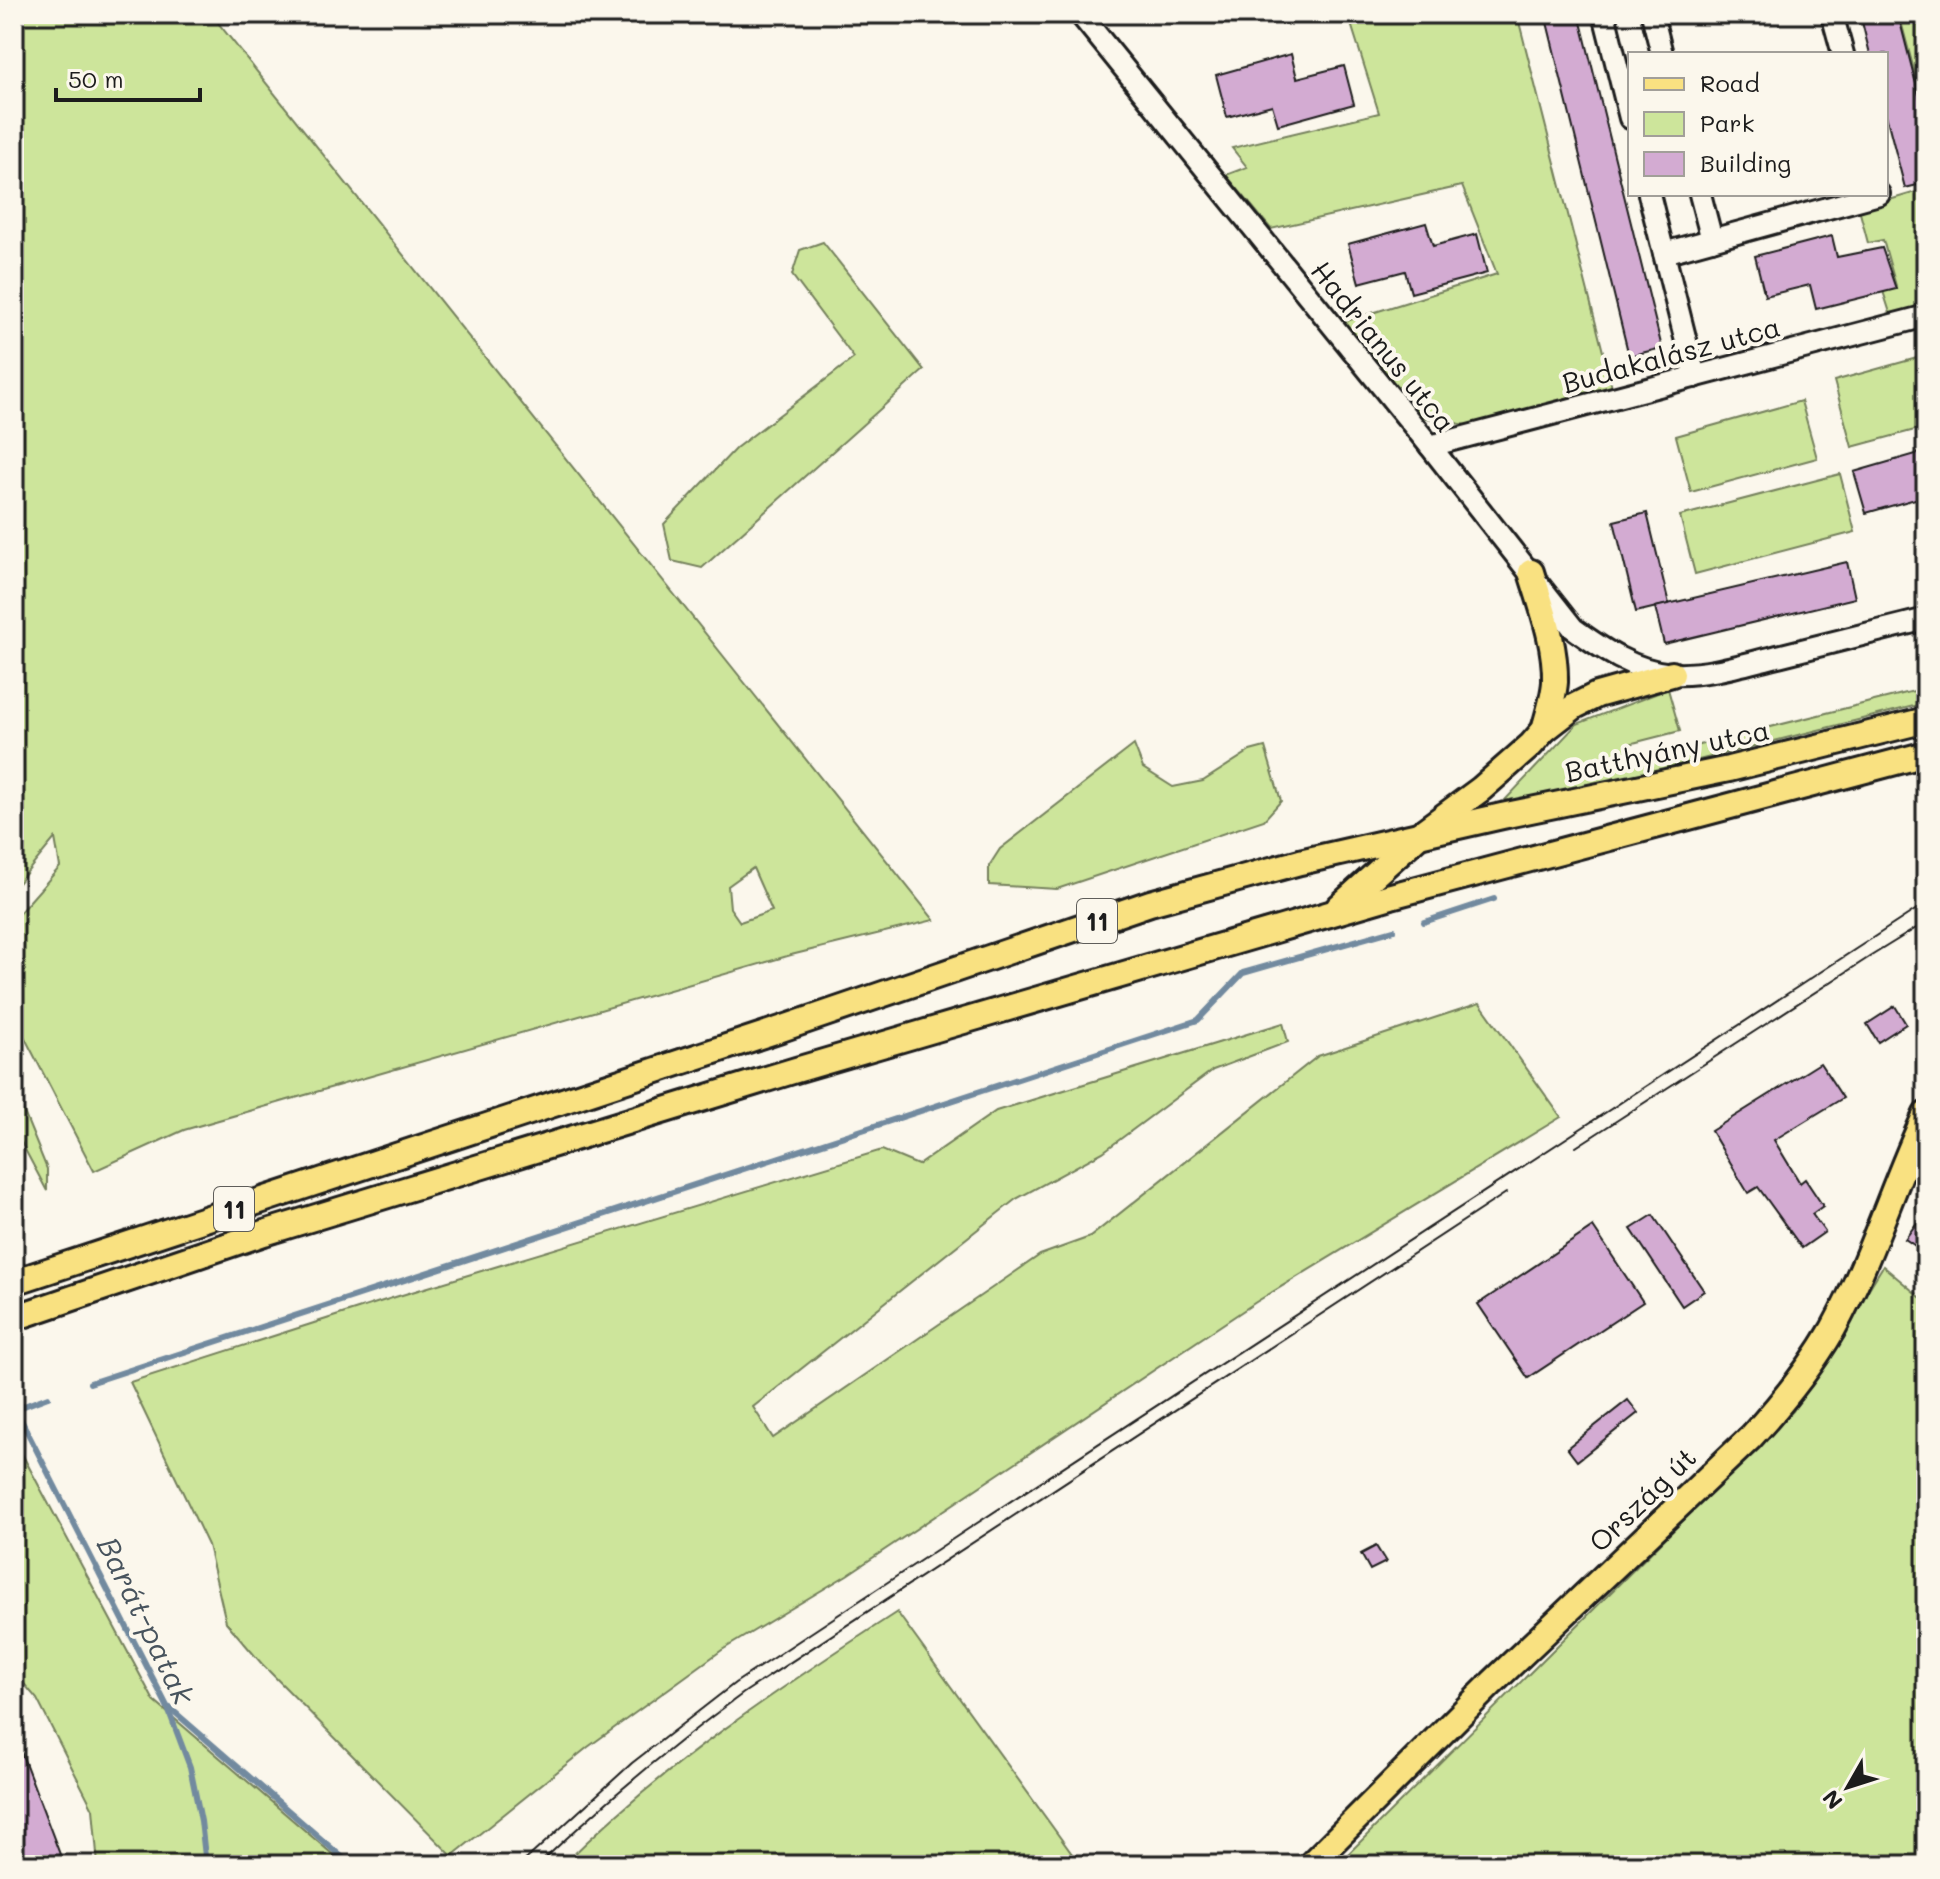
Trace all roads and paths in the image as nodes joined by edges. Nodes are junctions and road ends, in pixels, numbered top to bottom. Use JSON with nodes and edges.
{"nodes":[{"id":1,"x":1080,"y":14,"type":"edge"},
{"id":2,"x":1604,"y":14,"type":"edge"},
{"id":3,"x":1652,"y":14,"type":"edge"},
{"id":4,"x":1832,"y":14,"type":"edge"},
{"id":5,"x":1662,"y":52,"type":"edge"},
{"id":6,"x":1842,"y":52,"type":"edge"},
{"id":7,"x":1628,"y":110,"type":"edge"},
{"id":8,"x":1650,"y":196,"type":"edge"},
{"id":9,"x":1701,"y":196,"type":"edge"},
{"id":10,"x":1872,"y":196,"type":"edge"},
{"id":11,"x":1712,"y":240,"type":"junction"},
{"id":12,"x":1664,"y":253,"type":"junction"},
{"id":13,"x":1926,"y":316,"type":"edge"},
{"id":14,"x":1695,"y":377,"type":"junction"},
{"id":15,"x":1430,"y":446,"type":"junction"},
{"id":16,"x":1531,"y":572,"type":"junction"},
{"id":17,"x":1926,"y":619,"type":"edge"},
{"id":18,"x":1672,"y":674,"type":"junction"},
{"id":19,"x":1926,"y":720,"type":"edge"},
{"id":20,"x":1544,"y":730,"type":"junction"},
{"id":21,"x":1926,"y":754,"type":"edge"},
{"id":22,"x":1420,"y":834,"type":"junction"},
{"id":23,"x":1335,"y":912,"type":"junction"},
{"id":24,"x":1926,"y":1114,"type":"edge"},
{"id":25,"x":14,"y":1282,"type":"edge"},
{"id":26,"x":14,"y":1318,"type":"edge"},
{"id":27,"x":1310,"y":1865,"type":"edge"}],
"edges":[{"from":1,"to":15,"type":"street","name":"Hadrianus utca"},
{"from":2,"to":7,"type":"street"},
{"from":3,"to":5,"type":"street"},
{"from":4,"to":6,"type":"street"},
{"from":8,"to":12,"type":"street"},
{"from":9,"to":11,"type":"street"},
{"from":10,"to":11,"type":"street"},
{"from":11,"to":12,"type":"street"},
{"from":12,"to":14,"type":"street"},
{"from":13,"to":14,"type":"street","name":"Budakalász utca"},
{"from":14,"to":15,"type":"street","name":"Budakalász utca"},
{"from":15,"to":16,"type":"street","name":"Hadrianus utca"},
{"from":16,"to":18,"type":"street","name":"Hadrianus utca"},
{"from":16,"to":20,"type":"main road"},
{"from":17,"to":18,"type":"street","name":"Hadrianus utca"},
{"from":18,"to":20,"type":"main road"},
{"from":19,"to":22,"type":"main road","name":"Batthyány utca","number":"11"},
{"from":20,"to":22,"type":"main road"},
{"from":21,"to":23,"type":"main road","number":"11"},
{"from":22,"to":23,"type":"main road"},
{"from":22,"to":25,"type":"main road","number":"11"},
{"from":23,"to":26,"type":"main road","number":"11"},
{"from":24,"to":27,"type":"main road","name":"Ország út"}]}
